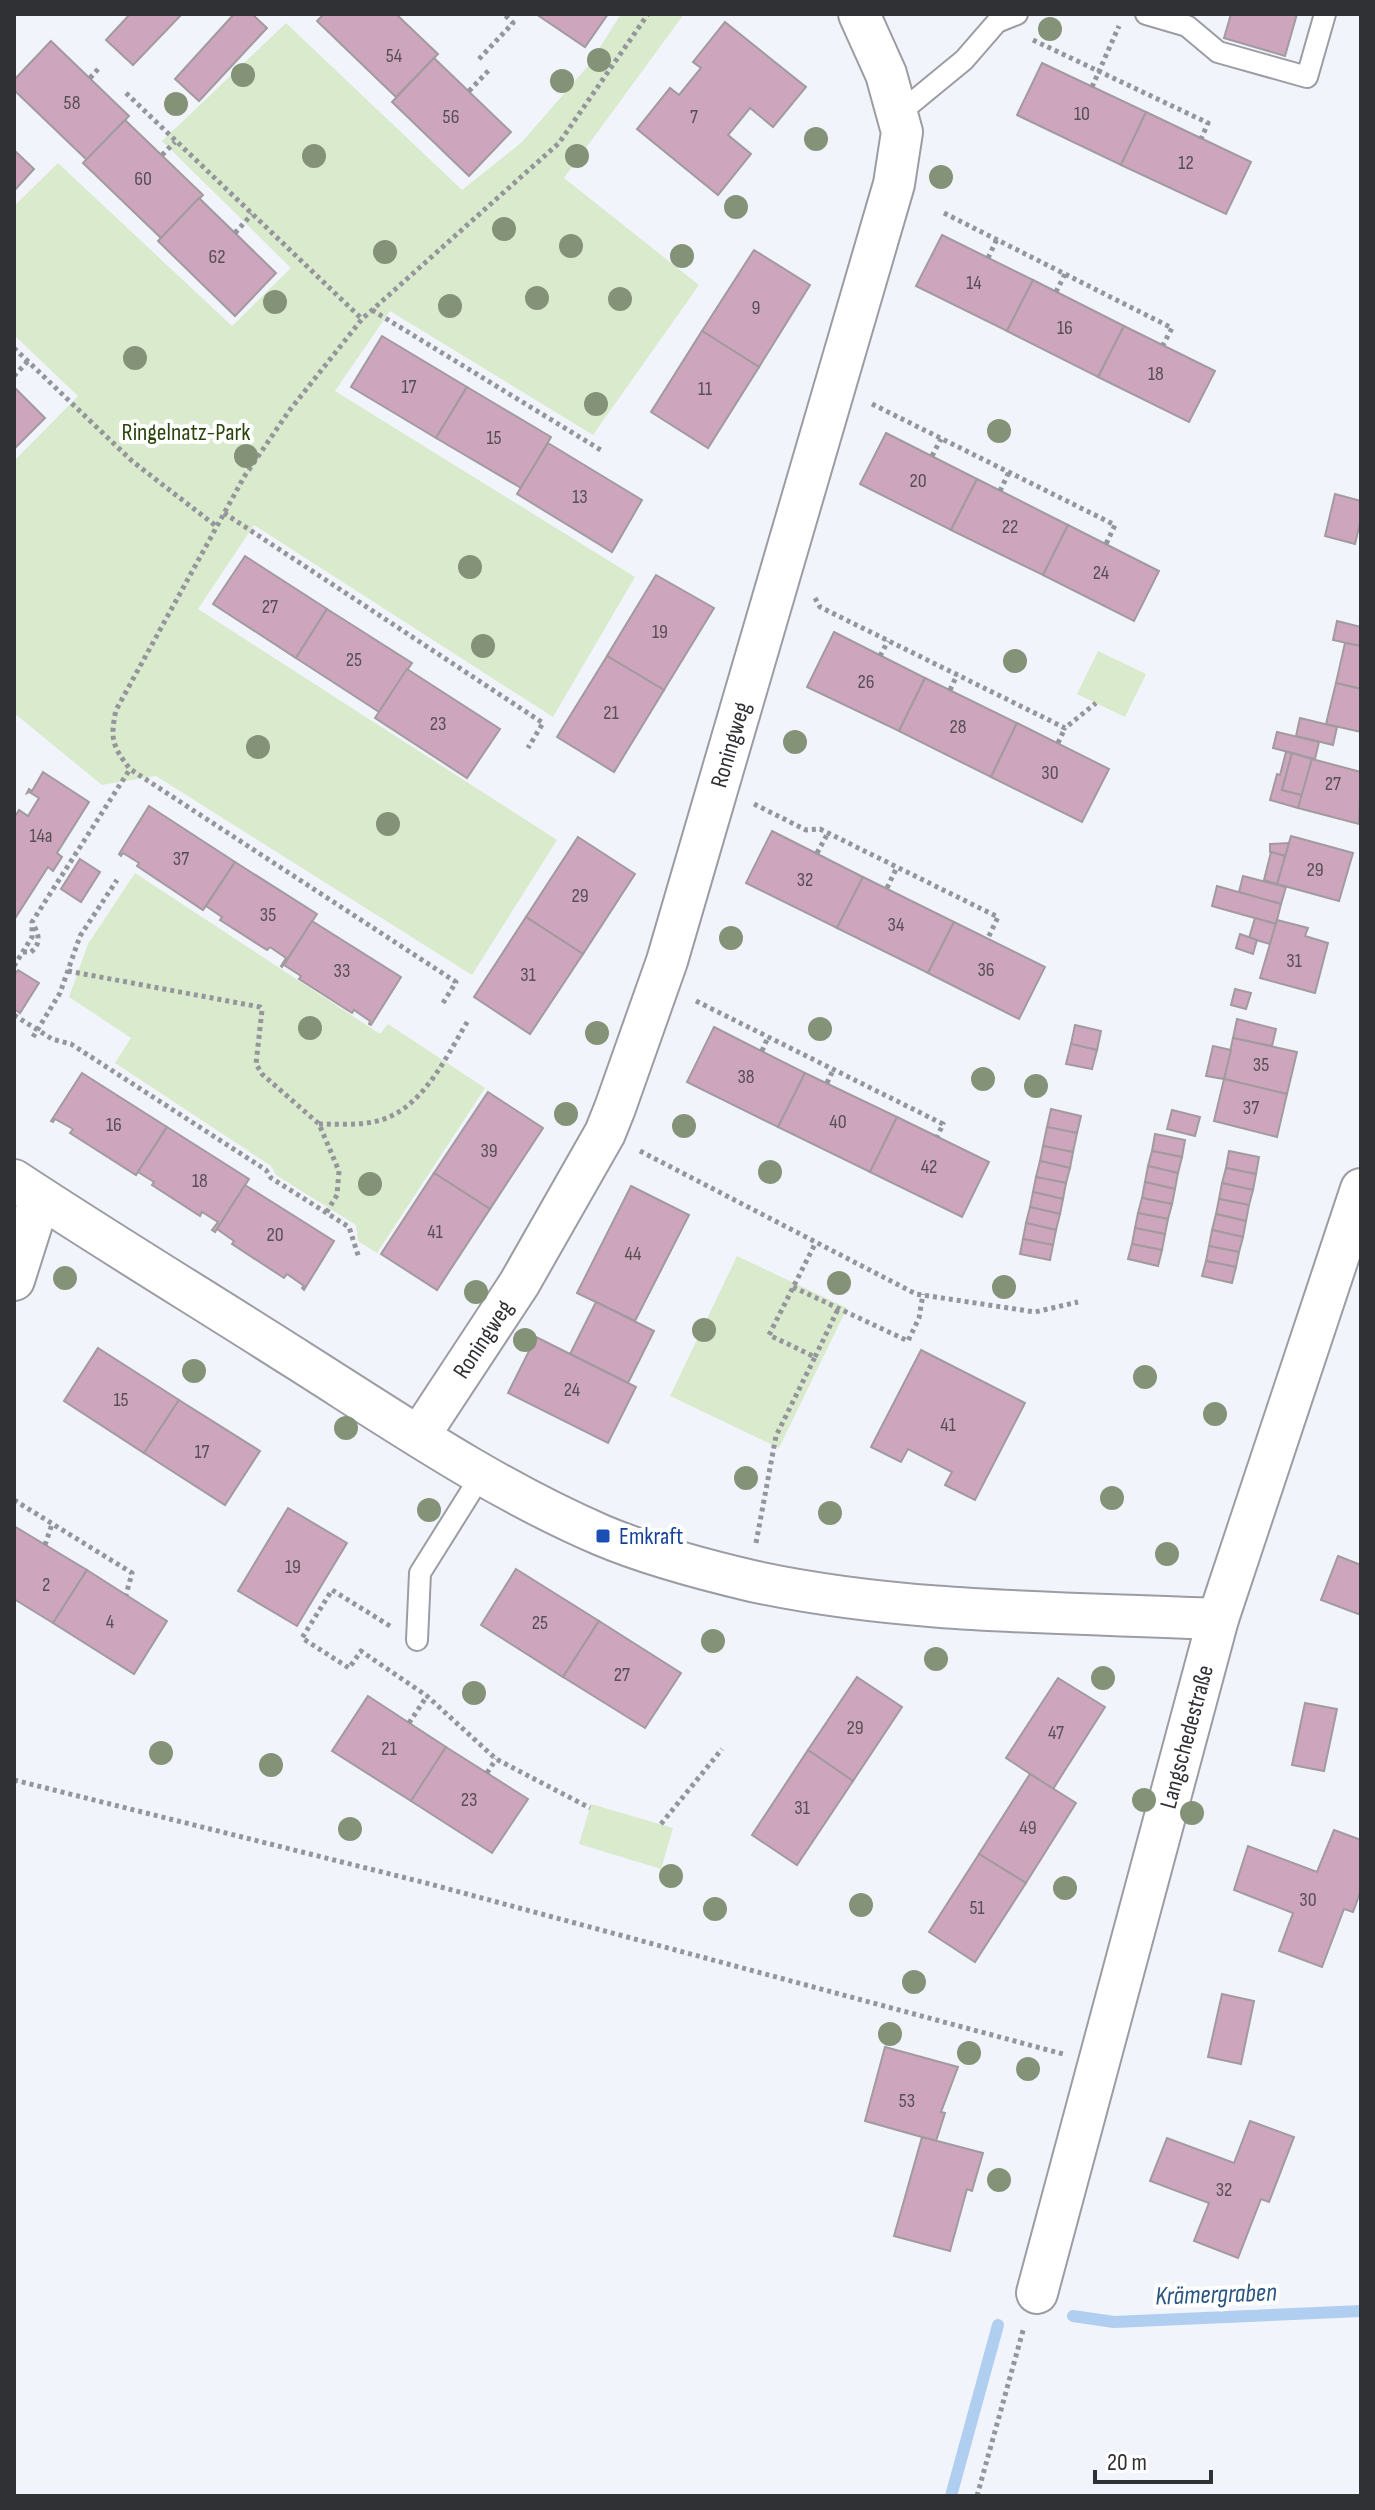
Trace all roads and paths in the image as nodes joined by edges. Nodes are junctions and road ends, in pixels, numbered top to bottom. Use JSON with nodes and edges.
{"nodes":[{"id":1,"x":504,"y":14,"type":"edge"},
{"id":2,"x":648,"y":14,"type":"edge"},
{"id":3,"x":859,"y":14,"type":"edge"},
{"id":4,"x":1017,"y":14,"type":"edge"},
{"id":5,"x":1123,"y":14,"type":"edge"},
{"id":6,"x":1146,"y":14,"type":"edge"},
{"id":7,"x":1325,"y":14,"type":"edge"},
{"id":8,"x":997,"y":22,"type":"junction"},
{"id":9,"x":479,"y":59,"type":"dead end"},
{"id":10,"x":99,"y":68,"type":"dead end"},
{"id":11,"x":490,"y":69,"type":"dead end"},
{"id":12,"x":1100,"y":72,"type":"junction"},
{"id":13,"x":90,"y":78,"type":"dead end"},
{"id":14,"x":1092,"y":87,"type":"dead end"},
{"id":15,"x":469,"y":91,"type":"dead end"},
{"id":16,"x":126,"y":93,"type":"dead end"},
{"id":17,"x":897,"y":115,"type":"junction"},
{"id":18,"x":1201,"y":139,"type":"dead end"},
{"id":19,"x":176,"y":141,"type":"junction"},
{"id":20,"x":162,"y":155,"type":"dead end"},
{"id":21,"x":944,"y":213,"type":"dead end"},
{"id":22,"x":252,"y":214,"type":"junction"},
{"id":23,"x":235,"y":233,"type":"dead end"},
{"id":24,"x":997,"y":239,"type":"junction"},
{"id":25,"x":988,"y":258,"type":"dead end"},
{"id":26,"x":1065,"y":274,"type":"junction"},
{"id":27,"x":1056,"y":292,"type":"dead end"},
{"id":28,"x":372,"y":310,"type":"junction"},
{"id":29,"x":362,"y":319,"type":"junction"},
{"id":30,"x":1163,"y":345,"type":"dead end"},
{"id":31,"x":14,"y":348,"type":"edge"},
{"id":32,"x":28,"y":361,"type":"junction"},
{"id":33,"x":14,"y":376,"type":"edge"},
{"id":34,"x":866,"y":394,"type":"dead end"},
{"id":35,"x":941,"y":439,"type":"junction"},
{"id":36,"x":604,"y":452,"type":"dead end"},
{"id":37,"x":932,"y":456,"type":"dead end"},
{"id":38,"x":1009,"y":472,"type":"junction"},
{"id":39,"x":1000,"y":491,"type":"dead end"},
{"id":40,"x":224,"y":513,"type":"junction"},
{"id":41,"x":216,"y":526,"type":"junction"},
{"id":42,"x":1106,"y":544,"type":"dead end"},
{"id":43,"x":810,"y":587,"type":"dead end"},
{"id":44,"x":888,"y":641,"type":"junction"},
{"id":45,"x":880,"y":656,"type":"dead end"},
{"id":46,"x":957,"y":675,"type":"junction"},
{"id":47,"x":950,"y":690,"type":"dead end"},
{"id":48,"x":1096,"y":703,"type":"dead end"},
{"id":49,"x":1065,"y":728,"type":"junction"},
{"id":50,"x":1058,"y":743,"type":"dead end"},
{"id":51,"x":528,"y":748,"type":"dead end"},
{"id":52,"x":130,"y":769,"type":"junction"},
{"id":53,"x":752,"y":804,"type":"dead end"},
{"id":54,"x":828,"y":833,"type":"junction"},
{"id":55,"x":817,"y":853,"type":"dead end"},
{"id":56,"x":897,"y":867,"type":"junction"},
{"id":57,"x":117,"y":880,"type":"dead end"},
{"id":58,"x":887,"y":888,"type":"dead end"},
{"id":59,"x":988,"y":938,"type":"dead end"},
{"id":60,"x":14,"y":966,"type":"edge"},
{"id":61,"x":68,"y":971,"type":"junction"},
{"id":62,"x":692,"y":986,"type":"dead end"},
{"id":63,"x":443,"y":1003,"type":"dead end"},
{"id":64,"x":14,"y":1015,"type":"edge"},
{"id":65,"x":469,"y":1019,"type":"dead end"},
{"id":66,"x":37,"y":1030,"type":"junction"},
{"id":67,"x":33,"y":1037,"type":"dead end"},
{"id":68,"x":768,"y":1037,"type":"junction"},
{"id":69,"x":762,"y":1051,"type":"dead end"},
{"id":70,"x":833,"y":1070,"type":"junction"},
{"id":71,"x":827,"y":1083,"type":"dead end"},
{"id":72,"x":319,"y":1124,"type":"junction"},
{"id":73,"x":605,"y":1133,"type":"junction"},
{"id":74,"x":937,"y":1137,"type":"dead end"},
{"id":75,"x":27,"y":1189,"type":"edge"},
{"id":76,"x":1361,"y":1189,"type":"edge"},
{"id":77,"x":326,"y":1213,"type":"junction"},
{"id":78,"x":816,"y":1242,"type":"junction"},
{"id":79,"x":359,"y":1258,"type":"dead end"},
{"id":80,"x":14,"y":1280,"type":"edge"},
{"id":81,"x":793,"y":1287,"type":"junction"},
{"id":82,"x":923,"y":1294,"type":"junction"},
{"id":83,"x":1078,"y":1302,"type":"dead end"},
{"id":84,"x":838,"y":1309,"type":"junction"},
{"id":85,"x":815,"y":1357,"type":"junction"},
{"id":86,"x":419,"y":1436,"type":"junction"},
{"id":87,"x":482,"y":1474,"type":"junction"},
{"id":88,"x":14,"y":1500,"type":"edge"},
{"id":89,"x":52,"y":1524,"type":"junction"},
{"id":90,"x":45,"y":1545,"type":"dead end"},
{"id":91,"x":749,"y":1580,"type":"junction"},
{"id":92,"x":126,"y":1595,"type":"dead end"},
{"id":93,"x":1218,"y":1619,"type":"junction"},
{"id":94,"x":417,"y":1640,"type":"joint"},
{"id":95,"x":427,"y":1696,"type":"junction"},
{"id":96,"x":409,"y":1723,"type":"dead end"},
{"id":97,"x":722,"y":1749,"type":"dead end"},
{"id":98,"x":496,"y":1759,"type":"junction"},
{"id":99,"x":487,"y":1773,"type":"dead end"},
{"id":100,"x":14,"y":1780,"type":"edge"},
{"id":101,"x":590,"y":1808,"type":"dead end"},
{"id":102,"x":661,"y":1824,"type":"dead end"},
{"id":103,"x":1099,"y":2063,"type":"junction"},
{"id":104,"x":1037,"y":2293,"type":"joint"},
{"id":105,"x":977,"y":2496,"type":"edge"}],
"edges":[{"from":1,"to":9,"type":"path"},
{"from":2,"to":28,"type":"path"},
{"from":3,"to":17,"type":"street","name":"Roningweg"},
{"from":4,"to":8,"type":"lane"},
{"from":5,"to":12,"type":"path"},
{"from":6,"to":7,"type":"lane"},
{"from":8,"to":12,"type":"path"},
{"from":8,"to":17,"type":"lane"},
{"from":10,"to":13,"type":"path"},
{"from":11,"to":15,"type":"path"},
{"from":12,"to":14,"type":"path"},
{"from":12,"to":18,"type":"path"},
{"from":16,"to":19,"type":"path"},
{"from":17,"to":73,"type":"street","name":"Roningweg"},
{"from":19,"to":20,"type":"path"},
{"from":19,"to":22,"type":"path"},
{"from":21,"to":24,"type":"path"},
{"from":22,"to":23,"type":"path"},
{"from":22,"to":29,"type":"path"},
{"from":24,"to":25,"type":"path"},
{"from":24,"to":26,"type":"path"},
{"from":26,"to":27,"type":"path"},
{"from":26,"to":30,"type":"path"},
{"from":28,"to":29,"type":"path"},
{"from":28,"to":36,"type":"path"},
{"from":29,"to":40,"type":"path"},
{"from":31,"to":32,"type":"path"},
{"from":32,"to":33,"type":"path"},
{"from":32,"to":41,"type":"path"},
{"from":34,"to":35,"type":"path"},
{"from":35,"to":37,"type":"path"},
{"from":35,"to":38,"type":"path"},
{"from":38,"to":39,"type":"path"},
{"from":38,"to":42,"type":"path"},
{"from":40,"to":41,"type":"path"},
{"from":40,"to":51,"type":"path"},
{"from":41,"to":52,"type":"path"},
{"from":43,"to":44,"type":"path"},
{"from":44,"to":45,"type":"path"},
{"from":44,"to":46,"type":"path"},
{"from":46,"to":47,"type":"path"},
{"from":46,"to":49,"type":"path"},
{"from":48,"to":49,"type":"path"},
{"from":49,"to":50,"type":"path"},
{"from":52,"to":60,"type":"path"},
{"from":52,"to":63,"type":"path"},
{"from":53,"to":54,"type":"path"},
{"from":54,"to":55,"type":"path"},
{"from":54,"to":56,"type":"path"},
{"from":56,"to":58,"type":"path"},
{"from":56,"to":59,"type":"path"},
{"from":57,"to":61,"type":"path"},
{"from":61,"to":66,"type":"path"},
{"from":61,"to":72,"type":"path"},
{"from":62,"to":68,"type":"path"},
{"from":64,"to":66,"type":"path"},
{"from":65,"to":72,"type":"path"},
{"from":66,"to":67,"type":"path"},
{"from":66,"to":77,"type":"path"},
{"from":68,"to":69,"type":"path"},
{"from":68,"to":70,"type":"path"},
{"from":70,"to":71,"type":"path"},
{"from":70,"to":74,"type":"path"},
{"from":72,"to":77,"type":"path"},
{"from":73,"to":78,"type":"path"},
{"from":73,"to":86,"type":"street","name":"Roningweg"},
{"from":75,"to":80,"type":"street"},
{"from":75,"to":86,"type":"street"},
{"from":76,"to":93,"type":"street","name":"Langschedestraße"},
{"from":77,"to":79,"type":"path"},
{"from":78,"to":81,"type":"path"},
{"from":78,"to":82,"type":"path"},
{"from":81,"to":84,"type":"path"},
{"from":81,"to":85,"type":"path"},
{"from":82,"to":83,"type":"path"},
{"from":82,"to":84,"type":"path"},
{"from":84,"to":85,"type":"path"},
{"from":85,"to":91,"type":"path"},
{"from":86,"to":87,"type":"street"},
{"from":87,"to":91,"type":"street"},
{"from":87,"to":94,"type":"lane"},
{"from":88,"to":89,"type":"path"},
{"from":89,"to":90,"type":"path"},
{"from":89,"to":92,"type":"path"},
{"from":91,"to":93,"type":"street"},
{"from":93,"to":103,"type":"street","name":"Langschedestraße"},
{"from":94,"to":95,"type":"path"},
{"from":95,"to":96,"type":"path"},
{"from":95,"to":98,"type":"path"},
{"from":97,"to":102,"type":"path"},
{"from":98,"to":99,"type":"path"},
{"from":98,"to":101,"type":"path"},
{"from":100,"to":103,"type":"path"},
{"from":103,"to":104,"type":"street","name":"Langschedestraße"},
{"from":104,"to":105,"type":"path"}]}
